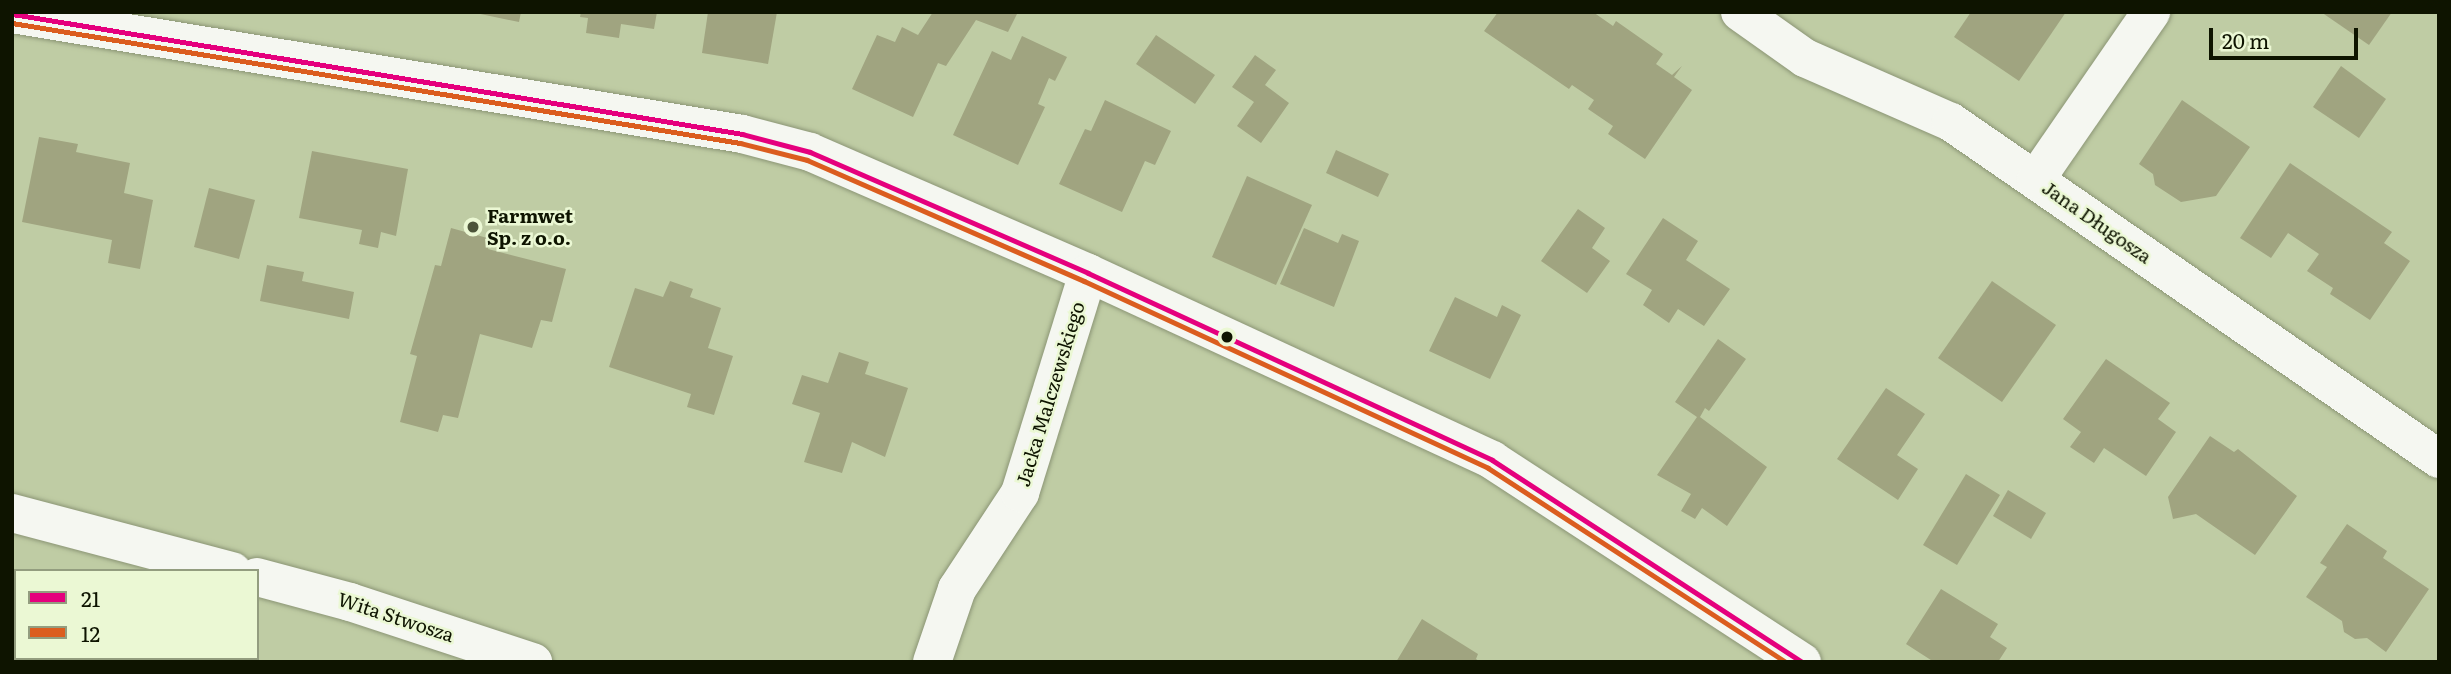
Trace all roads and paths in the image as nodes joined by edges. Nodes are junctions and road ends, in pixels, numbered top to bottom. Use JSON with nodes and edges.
{"nodes":[{"id":1,"x":1740,"y":12,"type":"edge"},
{"id":2,"x":2151,"y":12,"type":"edge"},
{"id":3,"x":12,"y":14,"type":"edge"},
{"id":4,"x":60,"y":17,"type":"edge"},
{"id":5,"x":2036,"y":179,"type":"junction"},
{"id":6,"x":1088,"y":273,"type":"junction"},
{"id":7,"x":2439,"y":459,"type":"edge"},
{"id":8,"x":12,"y":513,"type":"edge"},
{"id":9,"x":224,"y":569,"type":"edge"},
{"id":10,"x":259,"y":579,"type":"edge"},
{"id":11,"x":533,"y":662,"type":"edge"},
{"id":12,"x":932,"y":662,"type":"edge"},
{"id":13,"x":1802,"y":662,"type":"edge"}],
"edges":[{"from":1,"to":5,"type":"street","name":"Jana Długosza"},
{"from":2,"to":5,"type":"street"},
{"from":3,"to":4,"type":"street"},
{"from":4,"to":6,"type":"street"},
{"from":5,"to":7,"type":"street","name":"Jana Długosza"},
{"from":6,"to":12,"type":"street","name":"Jacka Malczewskiego"},
{"from":6,"to":13,"type":"street"},
{"from":8,"to":9,"type":"street"},
{"from":10,"to":11,"type":"street","name":"Wita Stwosza"}]}
